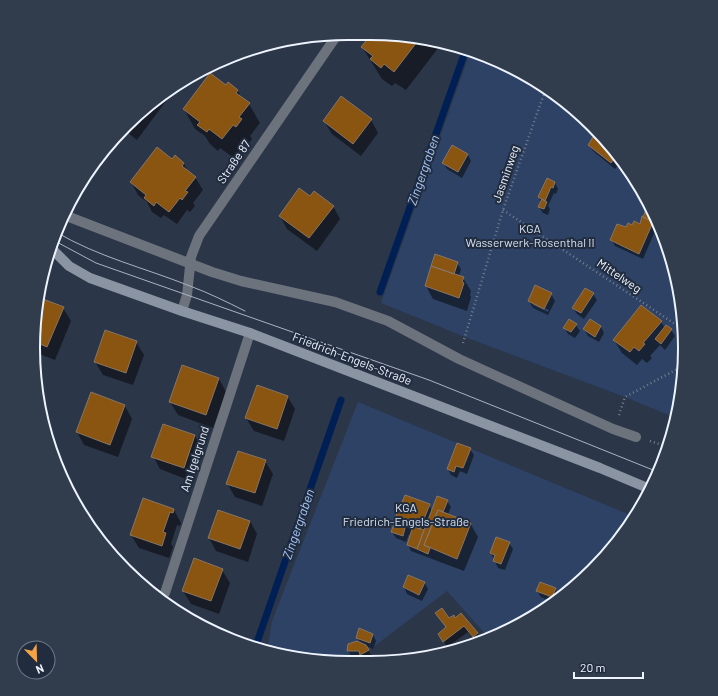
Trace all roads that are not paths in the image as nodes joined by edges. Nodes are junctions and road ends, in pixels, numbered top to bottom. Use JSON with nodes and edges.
{"nodes":[{"id":1,"x":333,"y":41,"type":"edge"},
{"id":2,"x":69,"y":217,"type":"edge"},
{"id":3,"x":55,"y":252,"type":"edge"},
{"id":4,"x":190,"y":265,"type":"junction"},
{"id":5,"x":182,"y":311,"type":"junction"},
{"id":6,"x":250,"y":333,"type":"junction"},
{"id":7,"x":636,"y":437,"type":"dead end"},
{"id":8,"x":645,"y":487,"type":"edge"},
{"id":9,"x":165,"y":593,"type":"dead end"}],
"edges":[{"from":1,"to":4,"type":"street","name":"Straße 87"},
{"from":2,"to":4,"type":"street"},
{"from":3,"to":5,"type":"main road","name":"Friedrich-Engels-Straße"},
{"from":4,"to":5,"type":"street","name":"Straße 87"},
{"from":4,"to":7,"type":"street"},
{"from":5,"to":6,"type":"main road","name":"Friedrich-Engels-Straße"},
{"from":6,"to":8,"type":"main road","name":"Friedrich-Engels-Straße"},
{"from":6,"to":9,"type":"street","name":"Am Igelgrund"}]}
